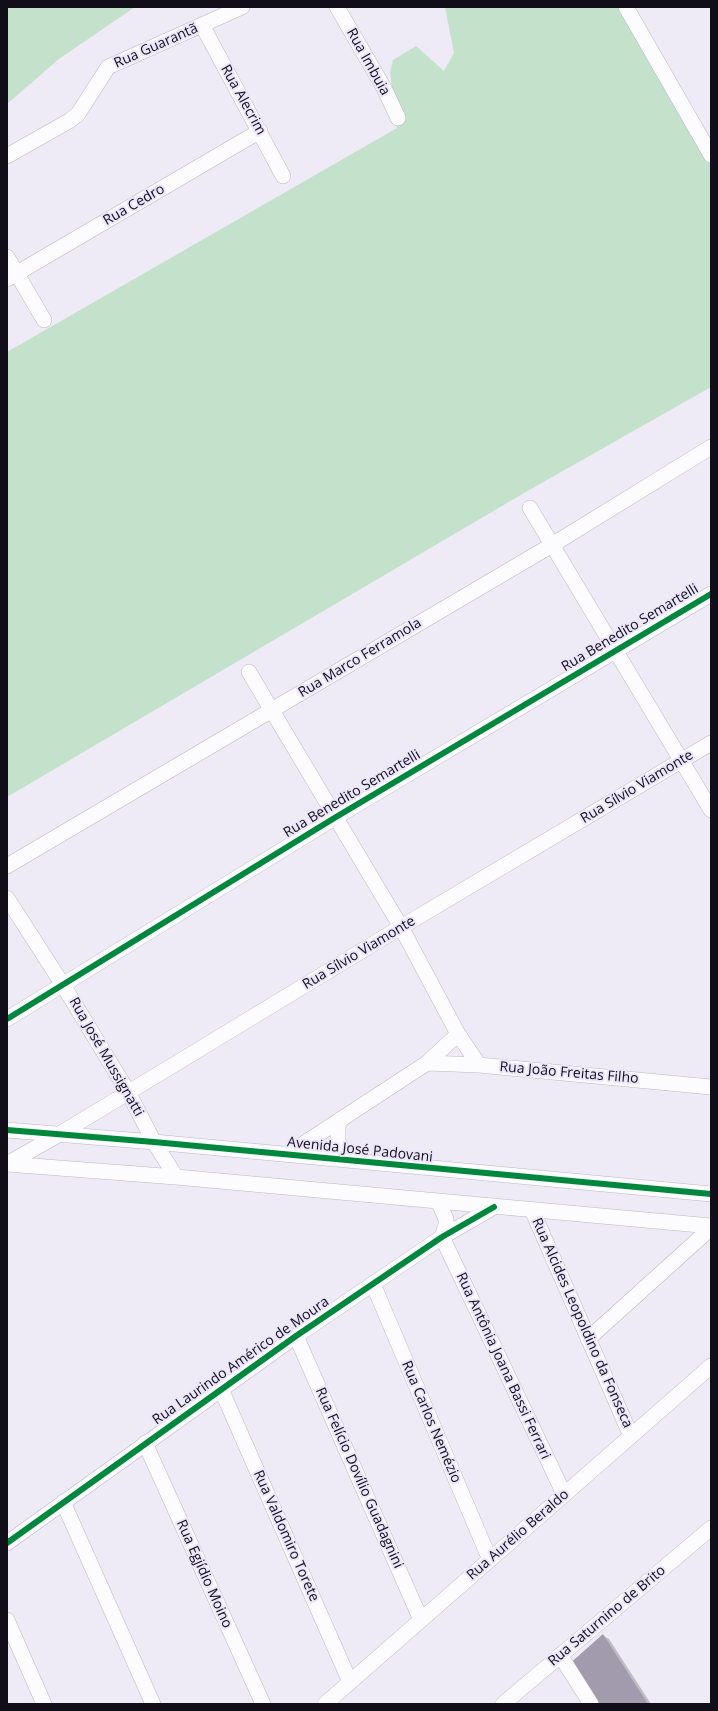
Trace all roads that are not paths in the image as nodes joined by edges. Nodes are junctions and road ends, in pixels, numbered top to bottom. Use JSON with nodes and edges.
{"nodes":[{"id":1,"x":242,"y":7,"type":"edge"},
{"id":2,"x":337,"y":7,"type":"edge"},
{"id":3,"x":626,"y":7,"type":"edge"},
{"id":4,"x":202,"y":25,"type":"junction"},
{"id":5,"x":398,"y":118,"type":"dead end"},
{"id":6,"x":260,"y":131,"type":"junction"},
{"id":7,"x":711,"y":155,"type":"edge"},
{"id":8,"x":7,"y":156,"type":"edge"},
{"id":9,"x":284,"y":176,"type":"dead end"},
{"id":10,"x":7,"y":257,"type":"edge"},
{"id":11,"x":12,"y":276,"type":"edge"},
{"id":12,"x":44,"y":320,"type":"dead end"},
{"id":13,"x":711,"y":447,"type":"edge"},
{"id":14,"x":530,"y":508,"type":"dead end"},
{"id":15,"x":552,"y":545,"type":"junction"},
{"id":16,"x":711,"y":594,"type":"edge"},
{"id":17,"x":615,"y":650,"type":"junction"},
{"id":18,"x":249,"y":672,"type":"dead end"},
{"id":19,"x":272,"y":710,"type":"junction"},
{"id":20,"x":711,"y":743,"type":"edge"},
{"id":21,"x":682,"y":761,"type":"junction"},
{"id":22,"x":711,"y":810,"type":"edge"},
{"id":23,"x":336,"y":818,"type":"junction"},
{"id":24,"x":7,"y":866,"type":"edge"},
{"id":25,"x":7,"y":898,"type":"edge"},
{"id":26,"x":400,"y":927,"type":"junction"},
{"id":27,"x":63,"y":985,"type":"junction"},
{"id":28,"x":7,"y":1019,"type":"edge"},
{"id":29,"x":458,"y":1034,"type":"junction"},
{"id":30,"x":427,"y":1063,"type":"junction"},
{"id":31,"x":479,"y":1065,"type":"junction"},
{"id":32,"x":711,"y":1087,"type":"edge"},
{"id":33,"x":128,"y":1092,"type":"junction"},
{"id":34,"x":342,"y":1119,"type":"junction"},
{"id":35,"x":7,"y":1130,"type":"edge"},
{"id":36,"x":58,"y":1135,"type":"junction"},
{"id":37,"x":154,"y":1142,"type":"junction"},
{"id":38,"x":288,"y":1154,"type":"junction"},
{"id":39,"x":353,"y":1161,"type":"junction"},
{"id":40,"x":7,"y":1164,"type":"edge"},
{"id":41,"x":176,"y":1177,"type":"junction"},
{"id":42,"x":711,"y":1194,"type":"edge"},
{"id":43,"x":438,"y":1201,"type":"junction"},
{"id":44,"x":494,"y":1206,"type":"junction"},
{"id":45,"x":532,"y":1210,"type":"junction"},
{"id":46,"x":711,"y":1227,"type":"edge"},
{"id":47,"x":442,"y":1237,"type":"junction"},
{"id":48,"x":373,"y":1284,"type":"junction"},
{"id":49,"x":296,"y":1336,"type":"junction"},
{"id":50,"x":588,"y":1339,"type":"junction"},
{"id":51,"x":711,"y":1366,"type":"edge"},
{"id":52,"x":222,"y":1390,"type":"junction"},
{"id":53,"x":631,"y":1436,"type":"junction"},
{"id":54,"x":145,"y":1443,"type":"junction"},
{"id":55,"x":564,"y":1494,"type":"junction"},
{"id":56,"x":64,"y":1502,"type":"junction"},
{"id":57,"x":711,"y":1528,"type":"edge"},
{"id":58,"x":7,"y":1543,"type":"edge"},
{"id":59,"x":490,"y":1560,"type":"junction"},
{"id":60,"x":7,"y":1620,"type":"edge"},
{"id":61,"x":421,"y":1620,"type":"junction"},
{"id":62,"x":560,"y":1655,"type":"junction"},
{"id":63,"x":350,"y":1682,"type":"junction"},
{"id":64,"x":44,"y":1704,"type":"edge"},
{"id":65,"x":153,"y":1704,"type":"edge"},
{"id":66,"x":263,"y":1704,"type":"edge"},
{"id":67,"x":325,"y":1704,"type":"edge"},
{"id":68,"x":503,"y":1704,"type":"edge"},
{"id":69,"x":591,"y":1704,"type":"edge"}],
"edges":[{"from":1,"to":4,"type":"street","name":"Rua Guarantã"},
{"from":2,"to":5,"type":"street","name":"Rua Imbuia"},
{"from":3,"to":7,"type":"street"},
{"from":4,"to":6,"type":"street","name":"Rua Alecrim"},
{"from":4,"to":8,"type":"street","name":"Rua Guarantã"},
{"from":6,"to":9,"type":"street","name":"Rua Alecrim"},
{"from":6,"to":11,"type":"street","name":"Rua Cedro"},
{"from":10,"to":11,"type":"street"},
{"from":11,"to":12,"type":"street"},
{"from":13,"to":15,"type":"street","name":"Rua Marco Ferramola"},
{"from":14,"to":15,"type":"street"},
{"from":15,"to":17,"type":"street"},
{"from":15,"to":19,"type":"street","name":"Rua Marco Ferramola"},
{"from":16,"to":17,"type":"street","name":"Rua Benedito Semartelli"},
{"from":17,"to":21,"type":"street"},
{"from":17,"to":23,"type":"street","name":"Rua Benedito Semartelli"},
{"from":18,"to":19,"type":"street"},
{"from":19,"to":23,"type":"street"},
{"from":19,"to":24,"type":"street","name":"Rua Marco Ferramola"},
{"from":20,"to":21,"type":"street","name":"Rua Sílvio Viamonte"},
{"from":21,"to":22,"type":"street"},
{"from":21,"to":26,"type":"street","name":"Rua Sílvio Viamonte"},
{"from":23,"to":26,"type":"street"},
{"from":23,"to":27,"type":"street","name":"Rua Benedito Semartelli"},
{"from":25,"to":27,"type":"street","name":"Rua José Mussignatti"},
{"from":26,"to":29,"type":"street"},
{"from":26,"to":33,"type":"street","name":"Rua Sílvio Viamonte"},
{"from":27,"to":28,"type":"street","name":"Rua Benedito Semartelli"},
{"from":27,"to":33,"type":"street","name":"Rua José Mussignatti"},
{"from":29,"to":30,"type":"street"},
{"from":29,"to":31,"type":"street"},
{"from":30,"to":31,"type":"street","name":"Rua João Freitas Filho"},
{"from":30,"to":34,"type":"street"},
{"from":31,"to":32,"type":"street","name":"Rua João Freitas Filho"},
{"from":33,"to":36,"type":"street","name":"Rua Sílvio Viamonte"},
{"from":33,"to":37,"type":"street","name":"Rua José Mussignatti"},
{"from":34,"to":38,"type":"street"},
{"from":34,"to":39,"type":"street"},
{"from":35,"to":36,"type":"street","name":"Avenida José Padovani"},
{"from":36,"to":37,"type":"street","name":"Avenida José Padovani"},
{"from":36,"to":40,"type":"street","name":"Rua Sílvio Viamonte"},
{"from":37,"to":38,"type":"street","name":"Avenida José Padovani"},
{"from":37,"to":41,"type":"street","name":"Rua José Mussignatti"},
{"from":38,"to":39,"type":"street","name":"Avenida José Padovani"},
{"from":39,"to":42,"type":"street","name":"Avenida José Padovani"},
{"from":40,"to":41,"type":"street"},
{"from":41,"to":43,"type":"street"},
{"from":43,"to":44,"type":"street"},
{"from":43,"to":47,"type":"street"},
{"from":44,"to":45,"type":"street"},
{"from":44,"to":47,"type":"street","name":"Rua Laurindo Américo de Moura"},
{"from":45,"to":46,"type":"street"},
{"from":45,"to":50,"type":"street","name":"Rua Alcides Leopoldino da Fonseca"},
{"from":46,"to":50,"type":"street"},
{"from":47,"to":48,"type":"street","name":"Rua Laurindo Américo de Moura"},
{"from":47,"to":55,"type":"street","name":"Rua Antônia Joana Bassi Ferrari"},
{"from":48,"to":49,"type":"street","name":"Rua Laurindo Américo de Moura"},
{"from":48,"to":59,"type":"street","name":"Rua Carlos Nemézio"},
{"from":49,"to":52,"type":"street","name":"Rua Laurindo Américo de Moura"},
{"from":49,"to":61,"type":"street","name":"Rua Felício Dovílio Guadagnini"},
{"from":50,"to":53,"type":"street","name":"Rua Alcides Leopoldino da Fonseca"},
{"from":51,"to":53,"type":"street","name":"Rua Aurélio Beraldo"},
{"from":52,"to":54,"type":"street","name":"Rua Laurindo Américo de Moura"},
{"from":52,"to":63,"type":"street","name":"Rua Valdomiro Torete"},
{"from":53,"to":55,"type":"street","name":"Rua Aurélio Beraldo"},
{"from":54,"to":56,"type":"street","name":"Rua Laurindo Américo de Moura"},
{"from":54,"to":66,"type":"street","name":"Rua Egjídio Moino"},
{"from":55,"to":59,"type":"street","name":"Rua Aurélio Beraldo"},
{"from":56,"to":58,"type":"street","name":"Rua Laurindo Américo de Moura"},
{"from":56,"to":65,"type":"street"},
{"from":57,"to":62,"type":"street","name":"Rua Saturnino de Brito"},
{"from":59,"to":61,"type":"street","name":"Rua Aurélio Beraldo"},
{"from":60,"to":64,"type":"street"},
{"from":61,"to":63,"type":"street","name":"Rua Aurélio Beraldo"},
{"from":62,"to":68,"type":"street","name":"Rua Saturnino de Brito"},
{"from":62,"to":69,"type":"street"},
{"from":63,"to":67,"type":"street","name":"Rua Aurélio Beraldo"}]}
